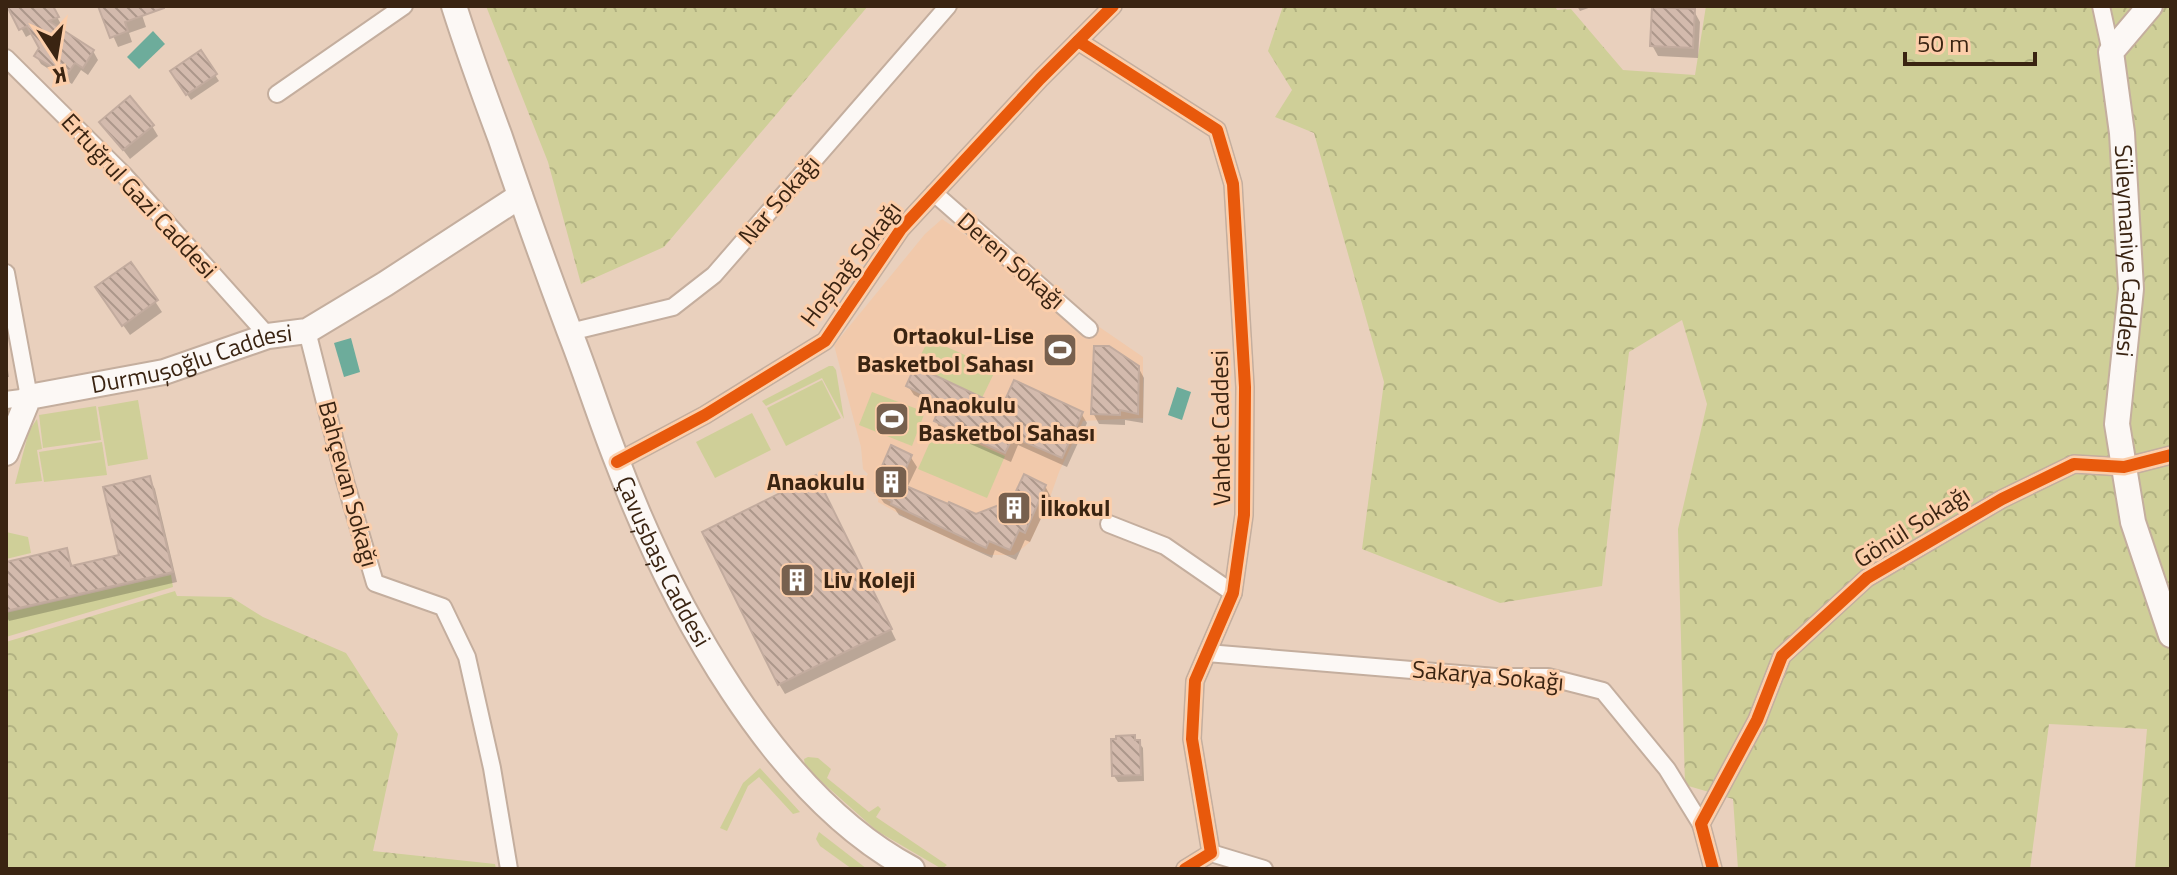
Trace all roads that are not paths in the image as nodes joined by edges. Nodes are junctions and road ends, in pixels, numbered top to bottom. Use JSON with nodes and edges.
{"nodes":[{"id":1,"x":404,"y":6,"type":"edge"},
{"id":2,"x":454,"y":6,"type":"edge"},
{"id":3,"x":948,"y":6,"type":"edge"},
{"id":4,"x":1113,"y":6,"type":"edge"},
{"id":5,"x":2101,"y":6,"type":"edge"},
{"id":6,"x":2150,"y":6,"type":"edge"},
{"id":7,"x":1078,"y":41,"type":"junction"},
{"id":8,"x":2111,"y":52,"type":"junction"},
{"id":9,"x":6,"y":58,"type":"edge"},
{"id":10,"x":277,"y":94,"type":"dead end"},
{"id":11,"x":934,"y":193,"type":"junction"},
{"id":12,"x":520,"y":196,"type":"junction"},
{"id":13,"x":6,"y":273,"type":"edge"},
{"id":14,"x":1089,"y":329,"type":"dead end"},
{"id":15,"x":307,"y":331,"type":"junction"},
{"id":16,"x":570,"y":332,"type":"junction"},
{"id":17,"x":268,"y":336,"type":"junction"},
{"id":18,"x":17,"y":399,"type":"edge"},
{"id":19,"x":6,"y":453,"type":"edge"},
{"id":20,"x":2171,"y":455,"type":"edge"},
{"id":21,"x":617,"y":462,"type":"junction"},
{"id":22,"x":2124,"y":467,"type":"junction"},
{"id":23,"x":1109,"y":524,"type":"dead end"},
{"id":24,"x":1233,"y":593,"type":"junction"},
{"id":25,"x":2171,"y":635,"type":"edge"},
{"id":26,"x":1207,"y":653,"type":"junction"},
{"id":27,"x":1701,"y":824,"type":"junction"},
{"id":28,"x":1211,"y":853,"type":"junction"},
{"id":29,"x":509,"y":869,"type":"edge"},
{"id":30,"x":912,"y":869,"type":"edge"},
{"id":31,"x":1185,"y":869,"type":"edge"},
{"id":32,"x":1264,"y":869,"type":"edge"},
{"id":33,"x":1713,"y":869,"type":"edge"}],
"edges":[{"from":1,"to":10,"type":"street"},
{"from":2,"to":12,"type":"street","name":"Çavuşbaşı Caddesi"},
{"from":3,"to":16,"type":"street","name":"Nar Sokağı"},
{"from":4,"to":7,"type":"street","name":"Hoşbağ Sokağı"},
{"from":5,"to":8,"type":"street","name":"Süleymaniye Caddesi"},
{"from":6,"to":8,"type":"street"},
{"from":7,"to":11,"type":"street","name":"Hoşbağ Sokağı"},
{"from":7,"to":24,"type":"street","name":"Vahdet Caddesi"},
{"from":8,"to":22,"type":"street","name":"Süleymaniye Caddesi"},
{"from":9,"to":17,"type":"street","name":"Ertuğrul Gazi Caddesi"},
{"from":11,"to":14,"type":"street","name":"Deren Sokağı"},
{"from":11,"to":21,"type":"street","name":"Hoşbağ Sokağı"},
{"from":12,"to":15,"type":"street","name":"Durmuşoğlu Caddesi"},
{"from":12,"to":16,"type":"street","name":"Çavuşbaşı Caddesi"},
{"from":13,"to":18,"type":"street"},
{"from":15,"to":17,"type":"street","name":"Durmuşoğlu Caddesi"},
{"from":15,"to":29,"type":"street","name":"Bahçevan Sokağı"},
{"from":16,"to":21,"type":"street","name":"Çavuşbaşı Caddesi"},
{"from":17,"to":18,"type":"street","name":"Durmuşoğlu Caddesi"},
{"from":18,"to":19,"type":"street"},
{"from":20,"to":22,"type":"street","name":"Gönül Sokağı"},
{"from":21,"to":30,"type":"street","name":"Çavuşbaşı Caddesi"},
{"from":22,"to":25,"type":"street","name":"Süleymaniye Caddesi"},
{"from":22,"to":27,"type":"street","name":"Gönül Sokağı"},
{"from":23,"to":24,"type":"street"},
{"from":24,"to":26,"type":"street","name":"Vahdet Caddesi"},
{"from":26,"to":27,"type":"street","name":"Sakarya Sokağı"},
{"from":26,"to":28,"type":"street","name":"Vahdet Caddesi"},
{"from":27,"to":33,"type":"street"},
{"from":28,"to":31,"type":"street"},
{"from":28,"to":32,"type":"street"}]}
